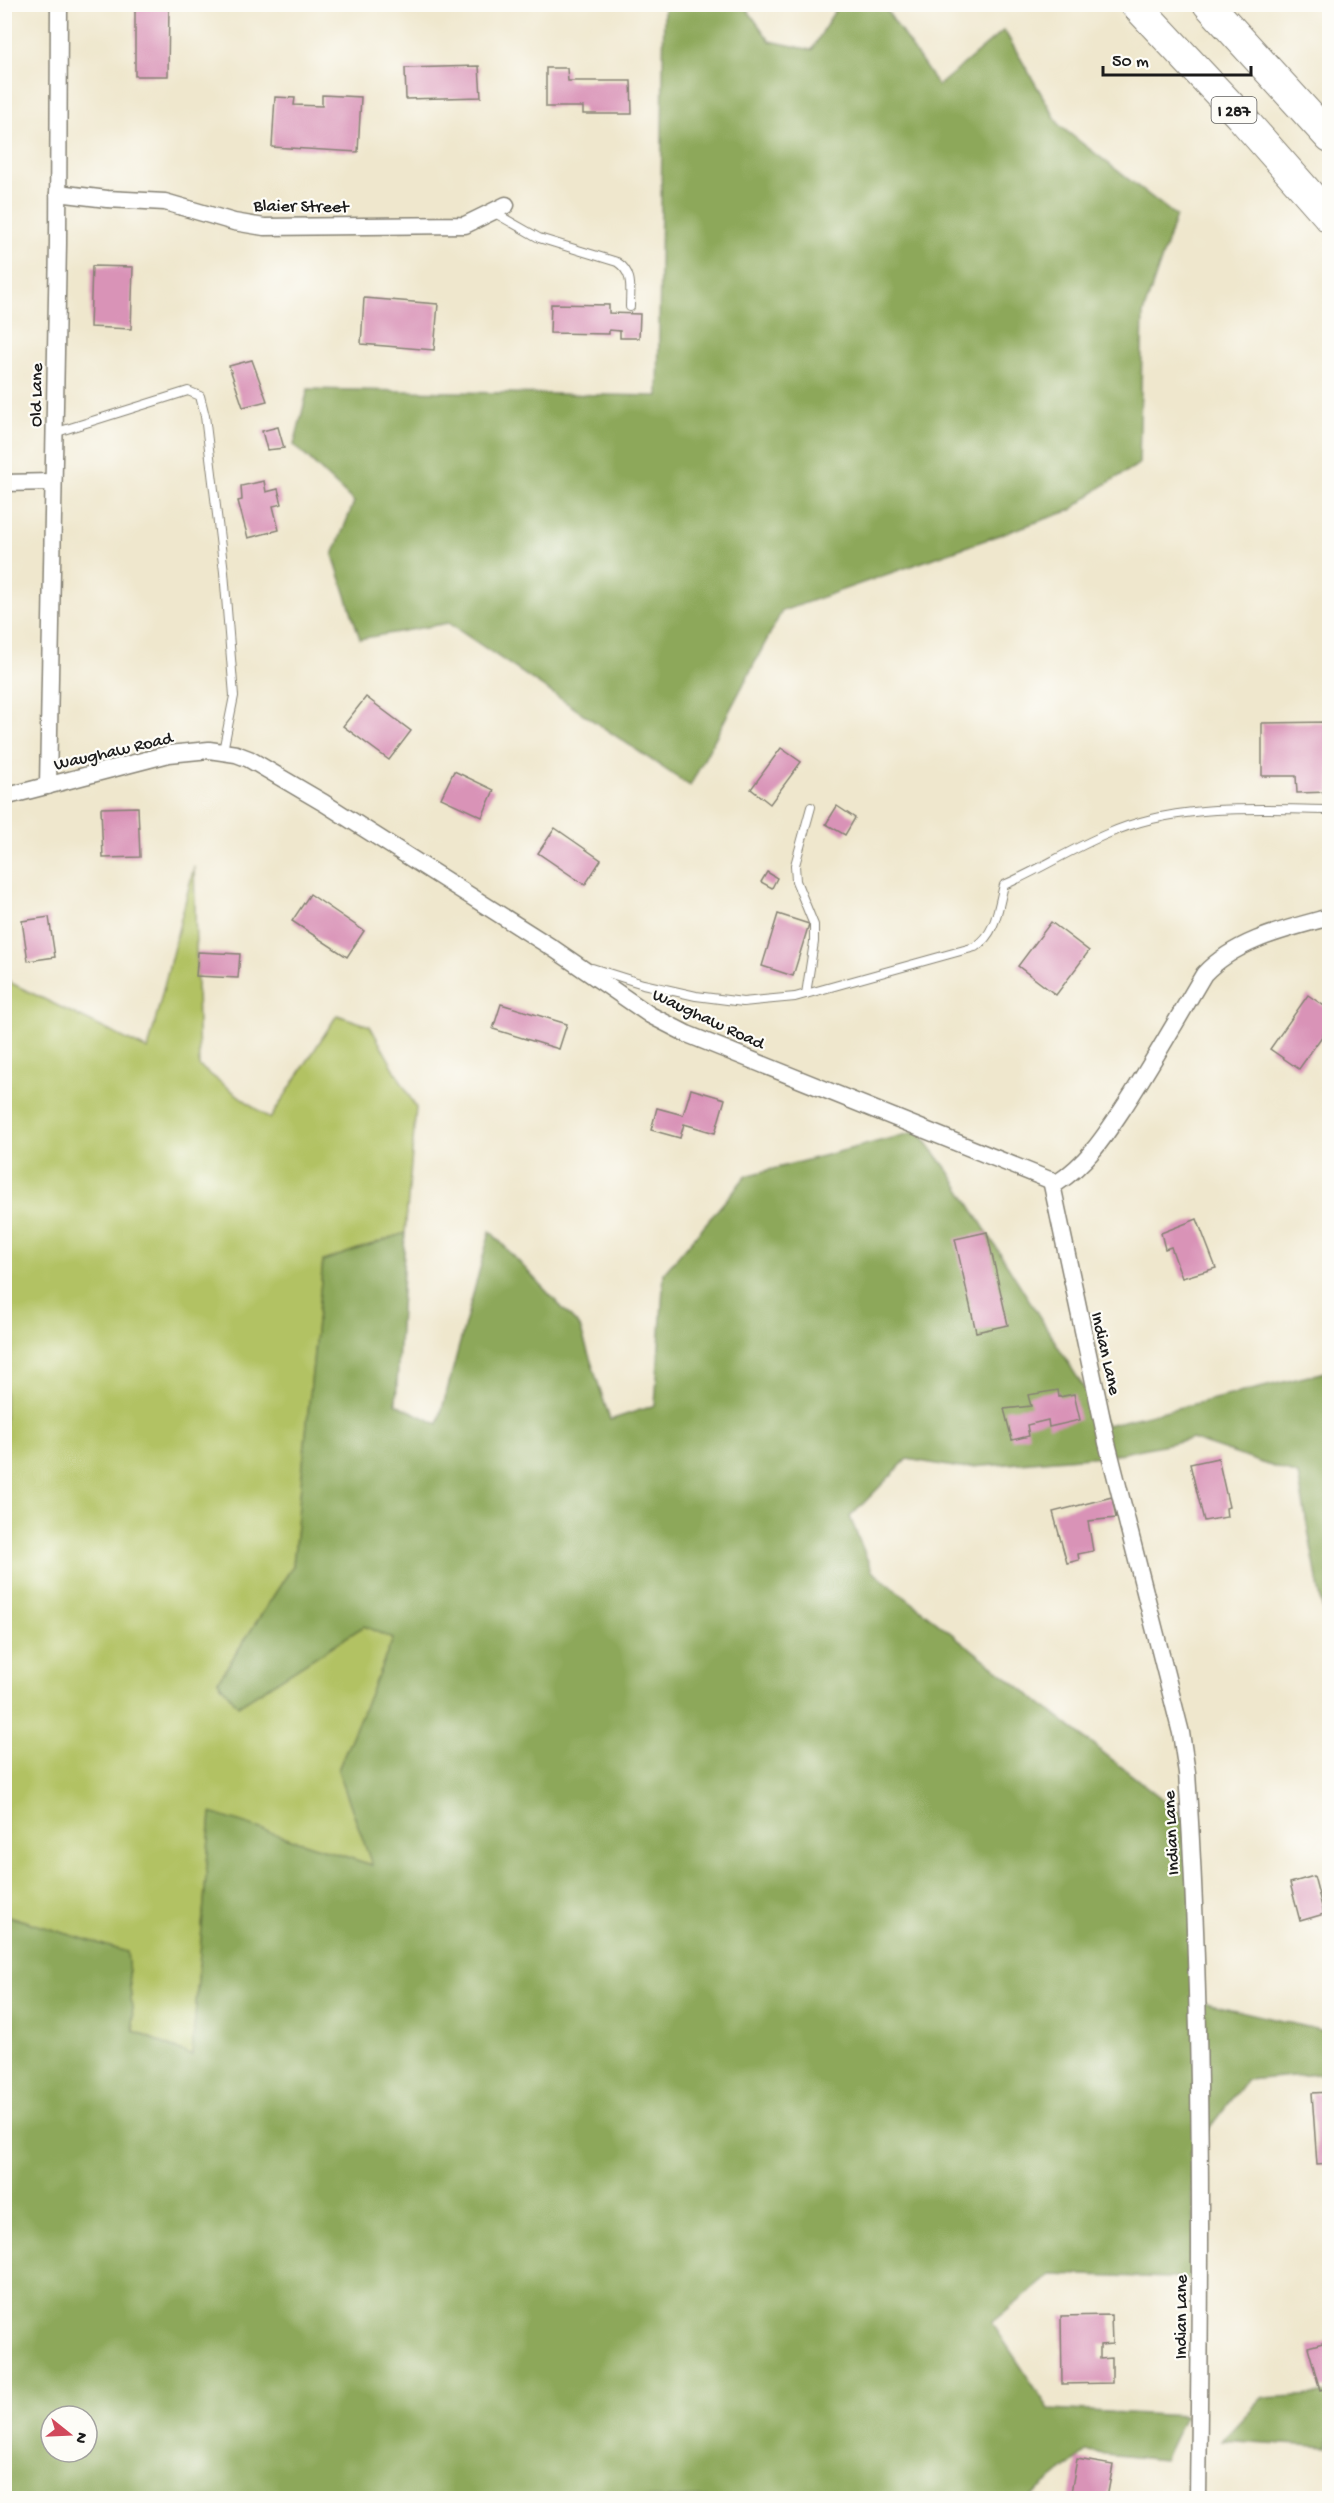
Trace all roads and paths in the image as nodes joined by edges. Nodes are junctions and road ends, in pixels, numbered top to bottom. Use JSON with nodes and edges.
{"nodes":[{"id":1,"x":59,"y":4,"type":"edge"},
{"id":2,"x":1136,"y":4,"type":"edge"},
{"id":3,"x":1208,"y":4,"type":"edge"},
{"id":4,"x":1329,"y":138,"type":"edge"},
{"id":5,"x":58,"y":193,"type":"junction"},
{"id":6,"x":500,"y":208,"type":"joint"},
{"id":7,"x":1329,"y":218,"type":"edge"},
{"id":8,"x":630,"y":307,"type":"dead end"},
{"id":9,"x":53,"y":433,"type":"junction"},
{"id":10,"x":52,"y":482,"type":"junction"},
{"id":11,"x":4,"y":483,"type":"edge"},
{"id":12,"x":223,"y":751,"type":"junction"},
{"id":13,"x":48,"y":786,"type":"junction"},
{"id":14,"x":4,"y":797,"type":"edge"},
{"id":15,"x":811,"y":807,"type":"dead end"},
{"id":16,"x":1329,"y":810,"type":"edge"},
{"id":17,"x":1329,"y":916,"type":"edge"},
{"id":18,"x":572,"y":962,"type":"junction"},
{"id":19,"x":806,"y":994,"type":"junction"},
{"id":20,"x":1051,"y":1180,"type":"junction"},
{"id":21,"x":1198,"y":2499,"type":"edge"}],
"edges":[{"from":1,"to":5,"type":"street","name":"Old Lane"},
{"from":2,"to":7,"type":"highway","number":"I 287"},
{"from":3,"to":4,"type":"highway"},
{"from":5,"to":6,"type":"street","name":"Blaier Street"},
{"from":5,"to":9,"type":"street","name":"Old Lane"},
{"from":6,"to":8,"type":"lane"},
{"from":9,"to":10,"type":"street","name":"Old Lane"},
{"from":9,"to":12,"type":"lane"},
{"from":10,"to":11,"type":"street"},
{"from":10,"to":13,"type":"street","name":"Old Lane"},
{"from":12,"to":13,"type":"street","name":"Waughaw Road"},
{"from":12,"to":18,"type":"street","name":"Waughaw Road"},
{"from":13,"to":14,"type":"street","name":"Waughaw Road"},
{"from":15,"to":19,"type":"lane"},
{"from":16,"to":19,"type":"lane"},
{"from":17,"to":20,"type":"street"},
{"from":18,"to":19,"type":"lane"},
{"from":18,"to":20,"type":"street","name":"Waughaw Road"},
{"from":20,"to":21,"type":"street","name":"Indian Lane"}]}
